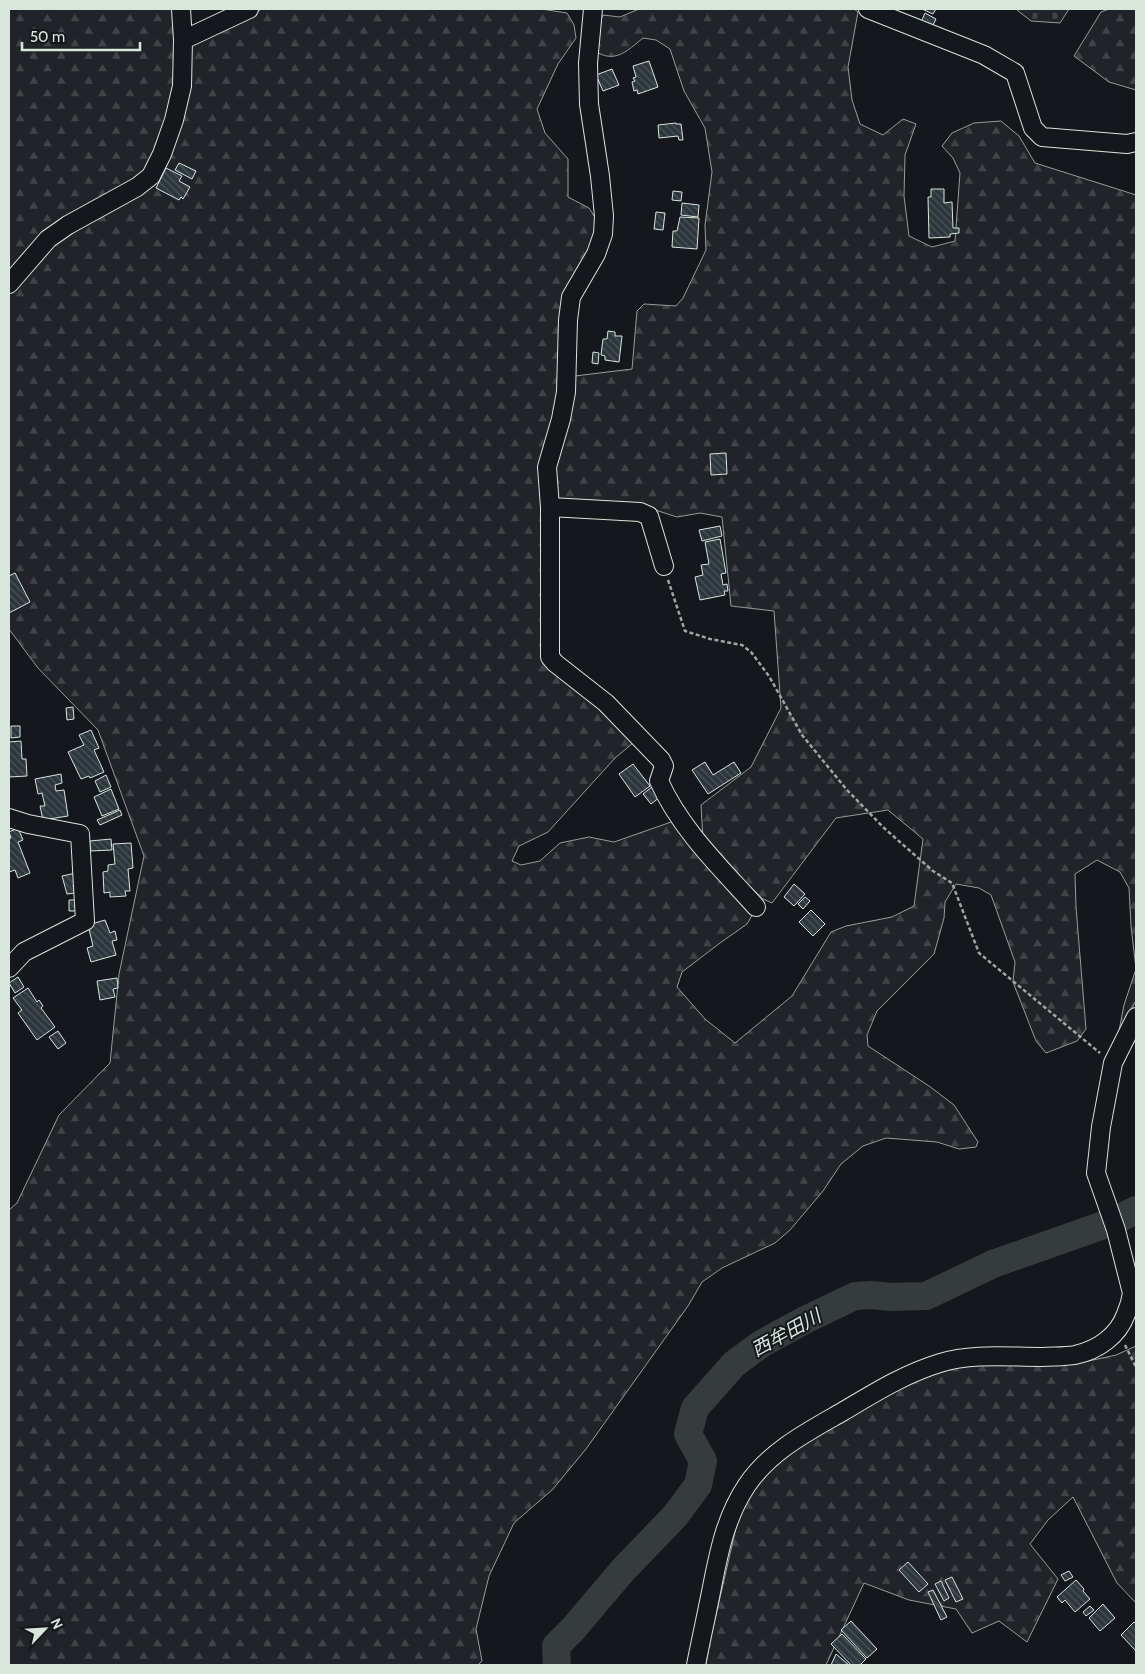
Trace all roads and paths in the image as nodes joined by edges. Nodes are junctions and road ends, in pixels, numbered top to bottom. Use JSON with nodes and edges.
{"nodes":[{"id":1,"x":181,"y":9,"type":"edge"},
{"id":2,"x":249,"y":9,"type":"edge"},
{"id":3,"x":593,"y":9,"type":"edge"},
{"id":4,"x":868,"y":9,"type":"edge"},
{"id":5,"x":183,"y":40,"type":"junction"},
{"id":6,"x":1136,"y":142,"type":"edge"},
{"id":7,"x":9,"y":284,"type":"edge"},
{"id":8,"x":550,"y":507,"type":"junction"},
{"id":9,"x":664,"y":566,"type":"joint"},
{"id":10,"x":9,"y":818,"type":"edge"},
{"id":11,"x":756,"y":907,"type":"dead end"},
{"id":12,"x":9,"y":968,"type":"edge"},
{"id":13,"x":1136,"y":1017,"type":"edge"},
{"id":14,"x":1113,"y":1063,"type":"junction"},
{"id":15,"x":1118,"y":1330,"type":"junction"},
{"id":16,"x":1136,"y":1367,"type":"edge"},
{"id":17,"x":696,"y":1665,"type":"edge"}],
"edges":[{"from":1,"to":5,"type":"street"},
{"from":2,"to":5,"type":"street"},
{"from":3,"to":8,"type":"street"},
{"from":4,"to":6,"type":"street"},
{"from":5,"to":7,"type":"street"},
{"from":8,"to":9,"type":"street"},
{"from":8,"to":11,"type":"street"},
{"from":9,"to":14,"type":"path"},
{"from":10,"to":12,"type":"street"},
{"from":13,"to":14,"type":"street"},
{"from":14,"to":15,"type":"street"},
{"from":15,"to":16,"type":"path"},
{"from":15,"to":17,"type":"street"}]}
